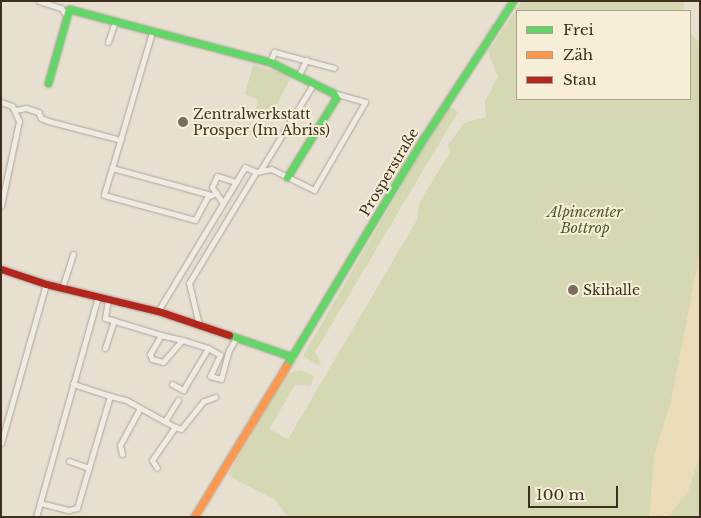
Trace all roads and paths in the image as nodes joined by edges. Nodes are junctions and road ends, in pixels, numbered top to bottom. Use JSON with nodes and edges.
{"nodes":[{"id":1,"x":39,"y":1,"type":"edge"},
{"id":2,"x":513,"y":1,"type":"edge"},
{"id":3,"x":67,"y":16,"type":"junction"},
{"id":4,"x":115,"y":22,"type":"junction"},
{"id":5,"x":152,"y":32,"type":"junction"},
{"id":6,"x":108,"y":42,"type":"dead end"},
{"id":7,"x":306,"y":60,"type":"junction"},
{"id":8,"x":270,"y":62,"type":"junction"},
{"id":9,"x":334,"y":68,"type":"dead end"},
{"id":10,"x":298,"y":76,"type":"junction"},
{"id":11,"x":48,"y":83,"type":"dead end"},
{"id":12,"x":314,"y":83,"type":"junction"},
{"id":13,"x":333,"y":93,"type":"junction"},
{"id":14,"x":1,"y":102,"type":"edge"},
{"id":15,"x":15,"y":110,"type":"junction"},
{"id":16,"x":121,"y":140,"type":"junction"},
{"id":17,"x":112,"y":168,"type":"junction"},
{"id":18,"x":258,"y":172,"type":"junction"},
{"id":19,"x":287,"y":177,"type":"junction"},
{"id":20,"x":236,"y":182,"type":"junction"},
{"id":21,"x":214,"y":194,"type":"junction"},
{"id":22,"x":224,"y":203,"type":"junction"},
{"id":23,"x":1,"y":206,"type":"edge"},
{"id":24,"x":73,"y":254,"type":"dead end"},
{"id":25,"x":1,"y":269,"type":"edge"},
{"id":26,"x":46,"y":284,"type":"junction"},
{"id":27,"x":62,"y":288,"type":"junction"},
{"id":28,"x":98,"y":297,"type":"junction"},
{"id":29,"x":108,"y":299,"type":"junction"},
{"id":30,"x":158,"y":311,"type":"junction"},
{"id":31,"x":114,"y":320,"type":"junction"},
{"id":32,"x":199,"y":325,"type":"junction"},
{"id":33,"x":161,"y":335,"type":"junction"},
{"id":34,"x":236,"y":338,"type":"junction"},
{"id":35,"x":182,"y":340,"type":"junction"},
{"id":36,"x":105,"y":348,"type":"dead end"},
{"id":37,"x":208,"y":348,"type":"junction"},
{"id":38,"x":290,"y":356,"type":"junction"},
{"id":39,"x":74,"y":384,"type":"junction"},
{"id":40,"x":172,"y":384,"type":"dead end"},
{"id":41,"x":110,"y":396,"type":"junction"},
{"id":42,"x":215,"y":397,"type":"dead end"},
{"id":43,"x":178,"y":400,"type":"dead end"},
{"id":44,"x":140,"y":408,"type":"junction"},
{"id":45,"x":165,"y":421,"type":"junction"},
{"id":46,"x":176,"y":427,"type":"junction"},
{"id":47,"x":1,"y":443,"type":"edge"},
{"id":48,"x":122,"y":454,"type":"dead end"},
{"id":49,"x":69,"y":461,"type":"dead end"},
{"id":50,"x":89,"y":468,"type":"junction"},
{"id":51,"x":157,"y":468,"type":"dead end"},
{"id":52,"x":40,"y":503,"type":"junction"},
{"id":53,"x":36,"y":517,"type":"edge"},
{"id":54,"x":194,"y":517,"type":"edge"}],
"edges":[{"from":1,"to":3,"type":"street"},
{"from":2,"to":38,"type":"street","name":"Prosperstraße"},
{"from":3,"to":4,"type":"street"},
{"from":3,"to":11,"type":"street"},
{"from":4,"to":5,"type":"street"},
{"from":4,"to":6,"type":"street"},
{"from":5,"to":8,"type":"street"},
{"from":5,"to":16,"type":"street"},
{"from":7,"to":8,"type":"street"},
{"from":7,"to":9,"type":"street"},
{"from":7,"to":10,"type":"street"},
{"from":8,"to":10,"type":"street"},
{"from":10,"to":12,"type":"street"},
{"from":12,"to":13,"type":"street"},
{"from":12,"to":18,"type":"street"},
{"from":13,"to":19,"type":"street"},
{"from":13,"to":19,"type":"street"},
{"from":14,"to":15,"type":"street"},
{"from":15,"to":16,"type":"street"},
{"from":15,"to":23,"type":"street"},
{"from":16,"to":17,"type":"street"},
{"from":17,"to":21,"type":"street"},
{"from":17,"to":21,"type":"street"},
{"from":18,"to":19,"type":"street"},
{"from":18,"to":20,"type":"street"},
{"from":18,"to":32,"type":"street"},
{"from":20,"to":21,"type":"street"},
{"from":20,"to":22,"type":"street"},
{"from":21,"to":22,"type":"street"},
{"from":22,"to":30,"type":"street"},
{"from":24,"to":27,"type":"street"},
{"from":25,"to":26,"type":"street"},
{"from":26,"to":27,"type":"street"},
{"from":26,"to":47,"type":"street"},
{"from":27,"to":28,"type":"street"},
{"from":28,"to":29,"type":"street"},
{"from":28,"to":39,"type":"street"},
{"from":29,"to":30,"type":"street"},
{"from":29,"to":31,"type":"street"},
{"from":30,"to":32,"type":"street"},
{"from":31,"to":33,"type":"street"},
{"from":31,"to":36,"type":"street"},
{"from":32,"to":34,"type":"street"},
{"from":33,"to":35,"type":"street"},
{"from":33,"to":35,"type":"street"},
{"from":34,"to":37,"type":"street"},
{"from":34,"to":38,"type":"street"},
{"from":35,"to":37,"type":"street"},
{"from":37,"to":40,"type":"street"},
{"from":38,"to":54,"type":"street","name":"Prosperstraße"},
{"from":39,"to":41,"type":"street"},
{"from":39,"to":52,"type":"street"},
{"from":41,"to":44,"type":"street"},
{"from":41,"to":50,"type":"street"},
{"from":42,"to":46,"type":"street"},
{"from":43,"to":45,"type":"street"},
{"from":44,"to":45,"type":"street"},
{"from":44,"to":48,"type":"street"},
{"from":45,"to":46,"type":"street"},
{"from":46,"to":51,"type":"street"},
{"from":49,"to":50,"type":"street"},
{"from":50,"to":52,"type":"street"},
{"from":52,"to":53,"type":"street"}]}
